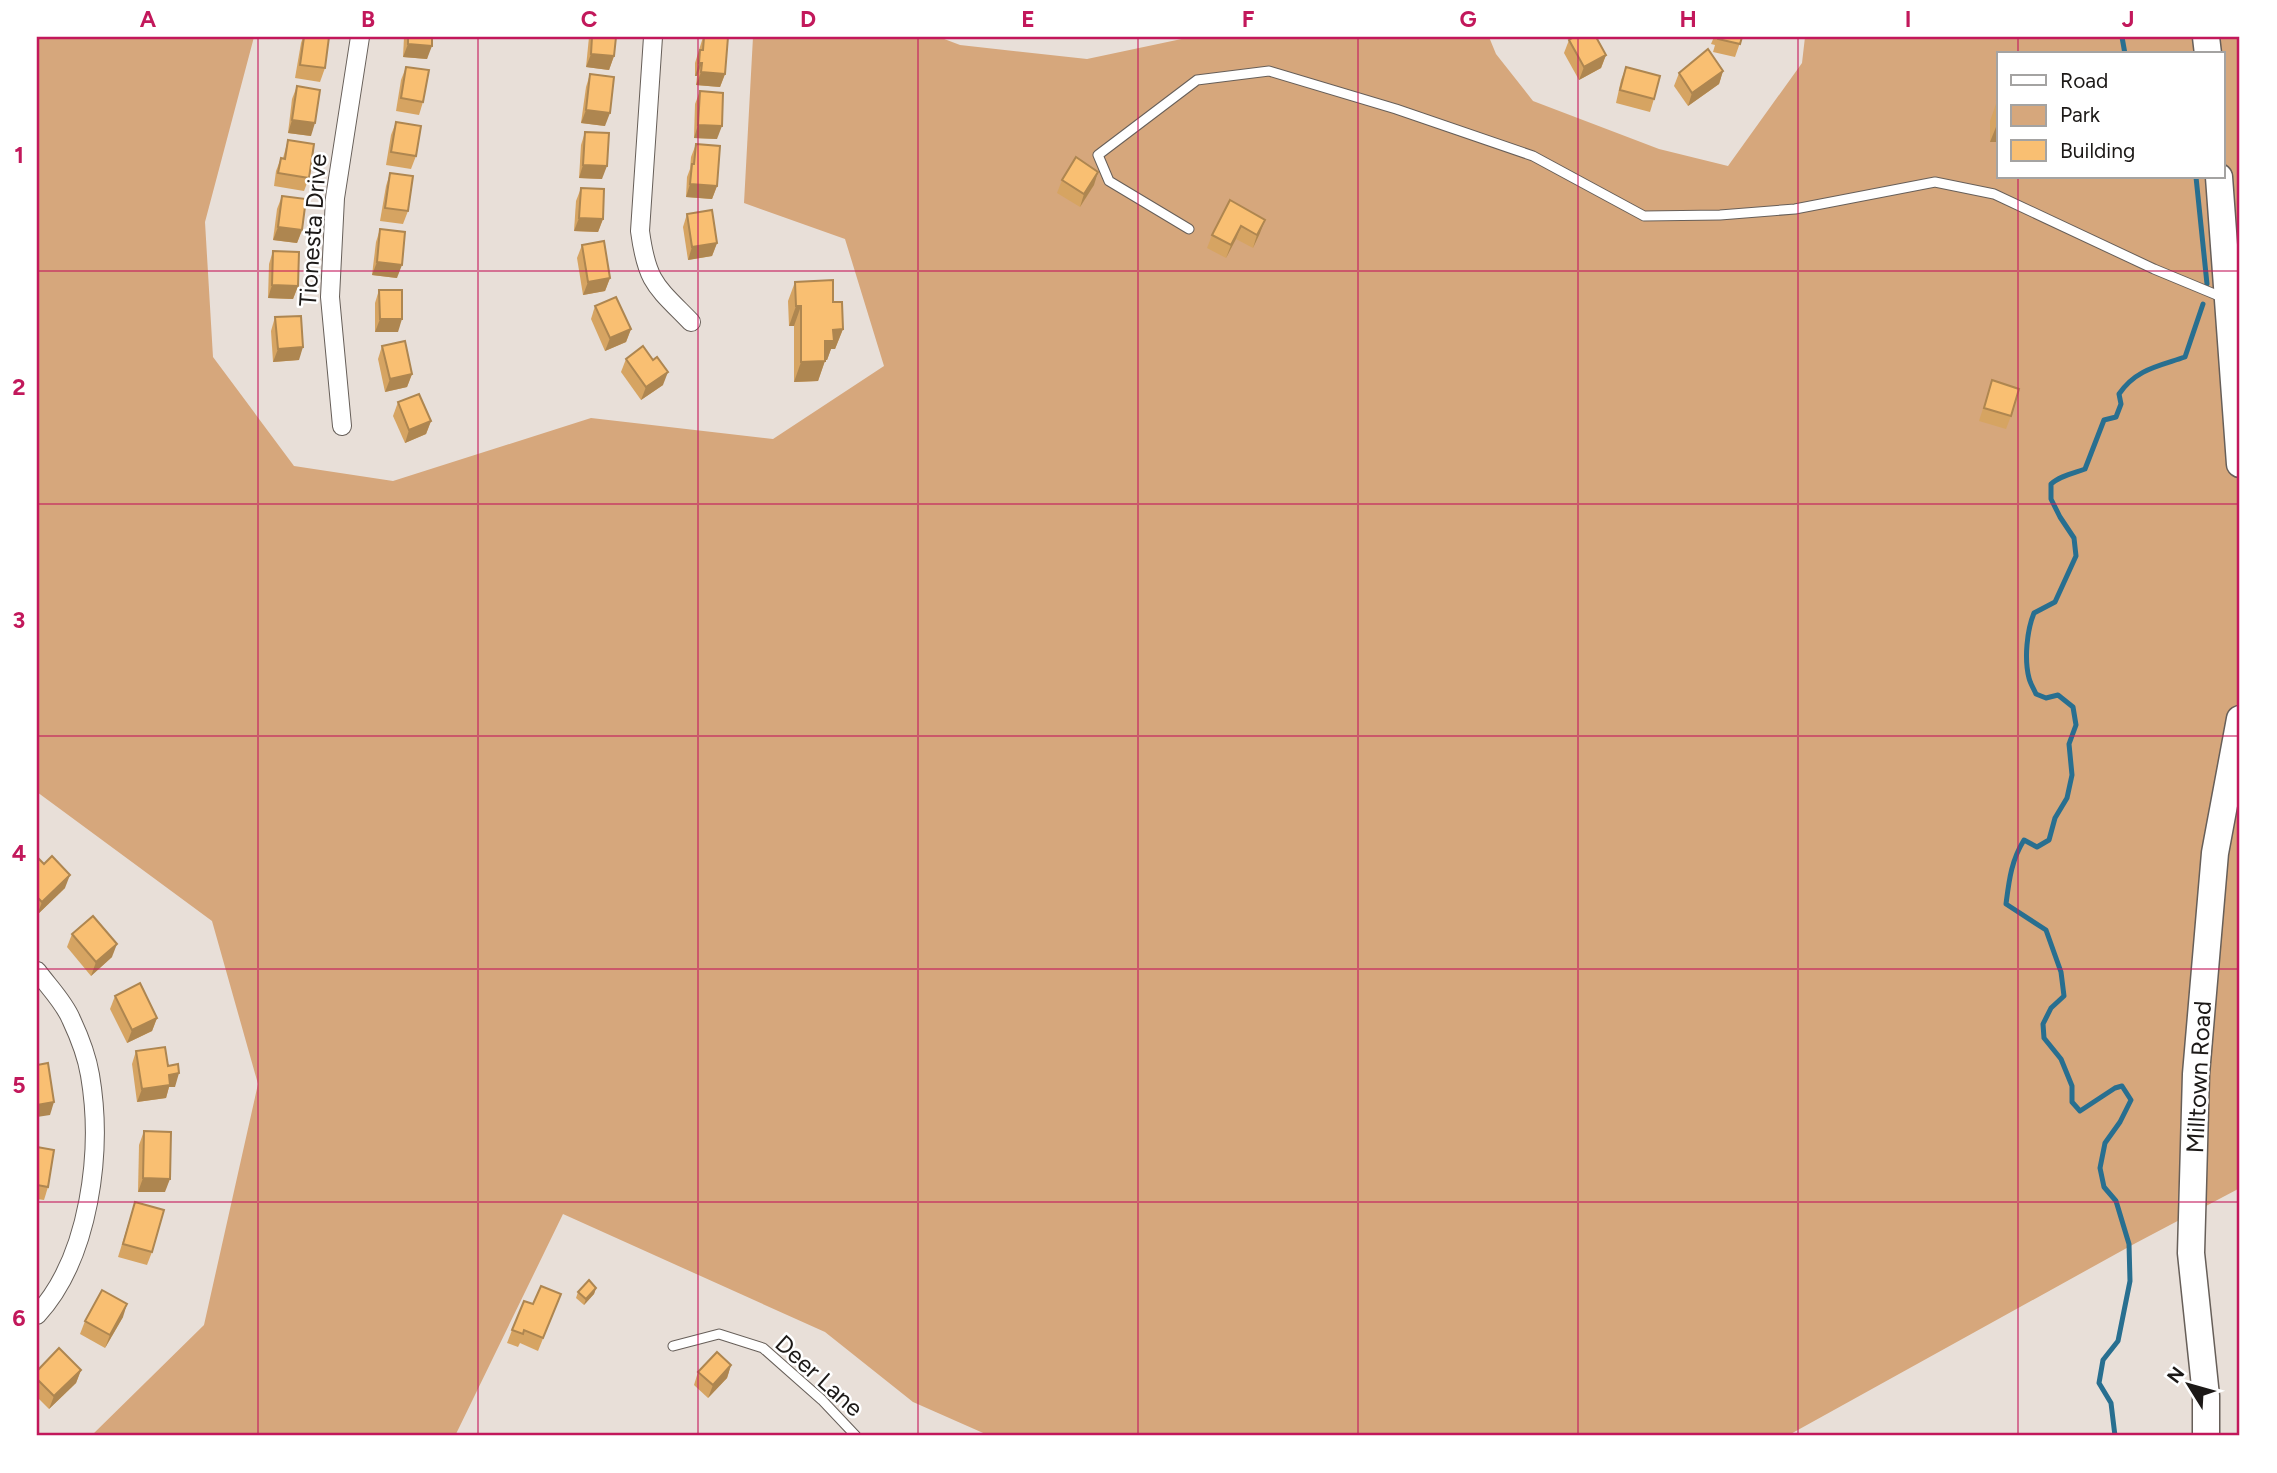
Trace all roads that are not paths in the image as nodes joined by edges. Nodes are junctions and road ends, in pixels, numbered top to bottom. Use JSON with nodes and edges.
{"nodes":[{"id":1,"x":359,"y":37,"type":"edge"},
{"id":2,"x":653,"y":37,"type":"edge"},
{"id":3,"x":2219,"y":178,"type":"edge"},
{"id":4,"x":1189,"y":229,"type":"dead end"},
{"id":5,"x":2229,"y":300,"type":"junction"},
{"id":6,"x":691,"y":322,"type":"dead end"},
{"id":7,"x":342,"y":426,"type":"dead end"},
{"id":8,"x":2240,"y":464,"type":"edge"},
{"id":9,"x":2240,"y":719,"type":"edge"},
{"id":10,"x":37,"y":971,"type":"edge"},
{"id":11,"x":37,"y":1315,"type":"edge"},
{"id":12,"x":673,"y":1346,"type":"dead end"},
{"id":13,"x":856,"y":1436,"type":"edge"},
{"id":14,"x":2206,"y":1436,"type":"edge"}],
"edges":[{"from":1,"to":7,"type":"street","name":"Tionesta Drive"},
{"from":2,"to":6,"type":"street"},
{"from":3,"to":5,"type":"street"},
{"from":4,"to":5,"type":"lane"},
{"from":5,"to":8,"type":"street"},
{"from":9,"to":14,"type":"street","name":"Milltown Road"},
{"from":10,"to":11,"type":"street"},
{"from":12,"to":13,"type":"lane","name":"Deer Lane"}]}
